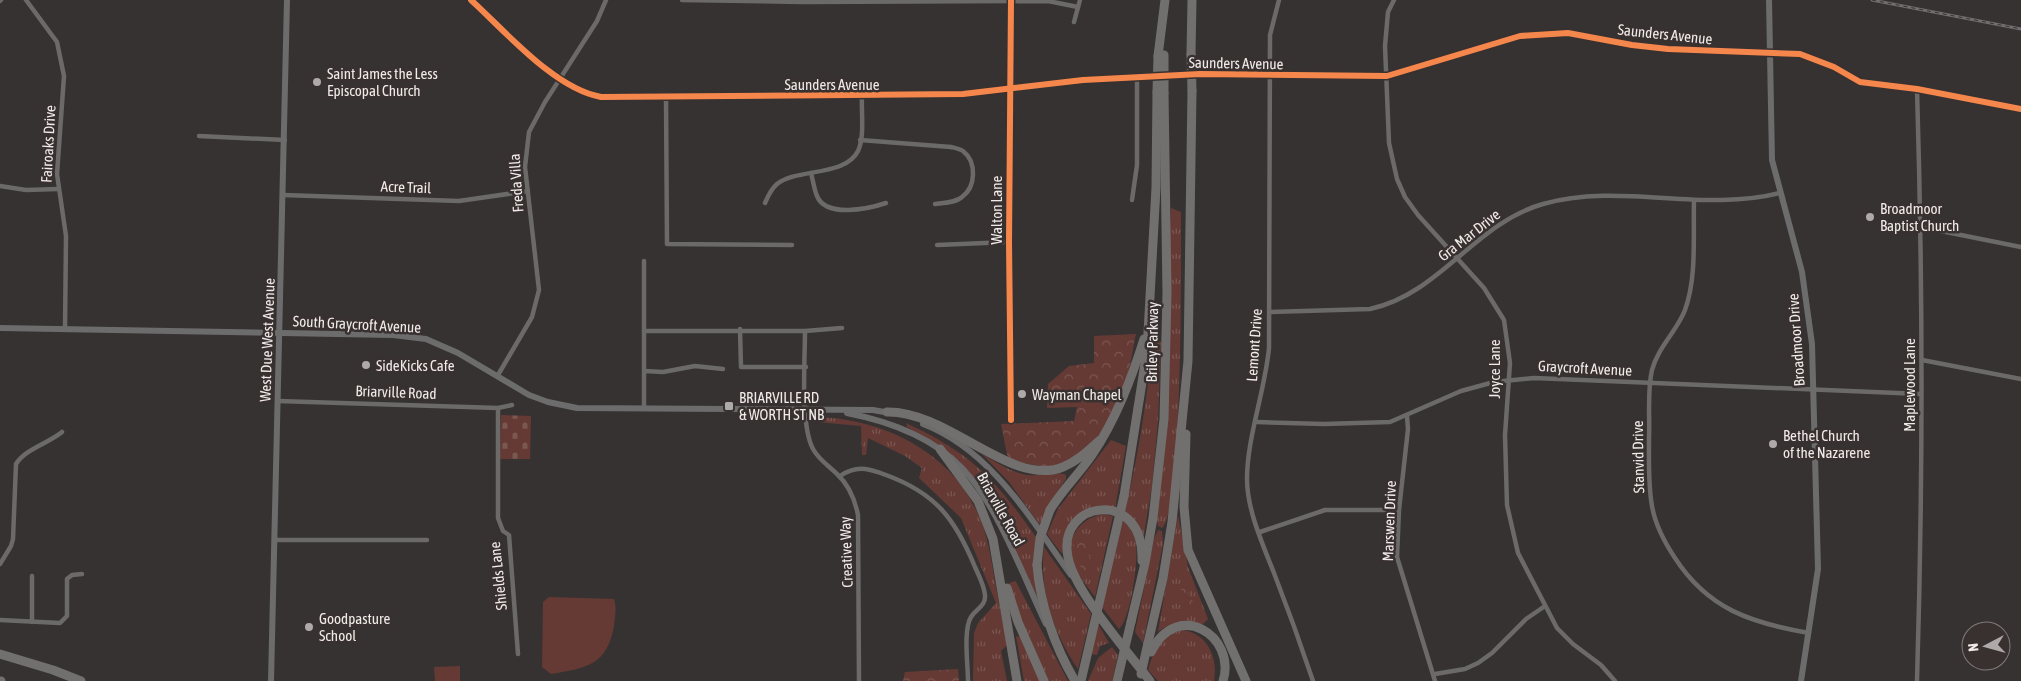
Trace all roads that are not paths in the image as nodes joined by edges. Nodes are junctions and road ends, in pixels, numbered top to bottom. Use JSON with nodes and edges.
{"nodes":[{"id":1,"x":26,"y":0,"type":"edge"},
{"id":2,"x":287,"y":0,"type":"edge"},
{"id":3,"x":471,"y":0,"type":"edge"},
{"id":4,"x":606,"y":0,"type":"edge"},
{"id":5,"x":682,"y":0,"type":"edge"},
{"id":6,"x":1080,"y":0,"type":"edge"},
{"id":7,"x":1166,"y":0,"type":"edge"},
{"id":8,"x":1192,"y":0,"type":"edge"},
{"id":9,"x":1279,"y":0,"type":"edge"},
{"id":10,"x":1394,"y":0,"type":"edge"},
{"id":11,"x":1769,"y":0,"type":"edge"},
{"id":12,"x":1011,"y":1,"type":"edge"},
{"id":13,"x":1078,"y":7,"type":"junction"},
{"id":14,"x":1074,"y":22,"type":"dead end"},
{"id":15,"x":1769,"y":52,"type":"junction"},
{"id":16,"x":1137,"y":76,"type":"junction"},
{"id":17,"x":1387,"y":76,"type":"junction"},
{"id":18,"x":1270,"y":77,"type":"junction"},
{"id":19,"x":559,"y":80,"type":"junction"},
{"id":20,"x":1009,"y":87,"type":"junction"},
{"id":21,"x":1917,"y":89,"type":"junction"},
{"id":22,"x":1161,"y":92,"type":"junction"},
{"id":23,"x":666,"y":96,"type":"junction"},
{"id":24,"x":862,"y":96,"type":"junction"},
{"id":25,"x":2021,"y":109,"type":"edge"},
{"id":26,"x":199,"y":136,"type":"dead end"},
{"id":27,"x":285,"y":140,"type":"junction"},
{"id":28,"x":860,"y":140,"type":"junction"},
{"id":29,"x":811,"y":173,"type":"junction"},
{"id":30,"x":0,"y":186,"type":"edge"},
{"id":31,"x":58,"y":189,"type":"junction"},
{"id":32,"x":528,"y":191,"type":"junction"},
{"id":33,"x":1780,"y":193,"type":"junction"},
{"id":34,"x":283,"y":195,"type":"junction"},
{"id":35,"x":1132,"y":200,"type":"dead end"},
{"id":36,"x":1694,"y":200,"type":"junction"},
{"id":37,"x":886,"y":203,"type":"dead end"},
{"id":38,"x":765,"y":204,"type":"dead end"},
{"id":39,"x":935,"y":204,"type":"dead end"},
{"id":40,"x":1921,"y":228,"type":"junction"},
{"id":41,"x":1009,"y":242,"type":"junction"},
{"id":42,"x":792,"y":244,"type":"dead end"},
{"id":43,"x":937,"y":245,"type":"dead end"},
{"id":44,"x":2021,"y":247,"type":"edge"},
{"id":45,"x":1458,"y":258,"type":"junction"},
{"id":46,"x":644,"y":262,"type":"dead end"},
{"id":47,"x":1270,"y":312,"type":"junction"},
{"id":48,"x":0,"y":328,"type":"edge"},
{"id":49,"x":842,"y":328,"type":"dead end"},
{"id":50,"x":65,"y":329,"type":"junction"},
{"id":51,"x":740,"y":329,"type":"junction"},
{"id":52,"x":1147,"y":329,"type":"junction"},
{"id":53,"x":805,"y":330,"type":"junction"},
{"id":54,"x":644,"y":331,"type":"junction"},
{"id":55,"x":280,"y":333,"type":"junction"},
{"id":56,"x":1922,"y":360,"type":"junction"},
{"id":57,"x":1188,"y":361,"type":"junction"},
{"id":58,"x":806,"y":367,"type":"junction"},
{"id":59,"x":723,"y":369,"type":"dead end"},
{"id":60,"x":644,"y":372,"type":"junction"},
{"id":61,"x":498,"y":375,"type":"junction"},
{"id":62,"x":1509,"y":379,"type":"junction"},
{"id":63,"x":2021,"y":379,"type":"edge"},
{"id":64,"x":1651,"y":384,"type":"junction"},
{"id":65,"x":1812,"y":392,"type":"junction"},
{"id":66,"x":1921,"y":394,"type":"junction"},
{"id":67,"x":278,"y":401,"type":"junction"},
{"id":68,"x":512,"y":405,"type":"dead end"},
{"id":69,"x":498,"y":408,"type":"junction"},
{"id":70,"x":577,"y":408,"type":"joint"},
{"id":71,"x":644,"y":409,"type":"junction"},
{"id":72,"x":806,"y":410,"type":"junction"},
{"id":73,"x":834,"y":410,"type":"junction"},
{"id":74,"x":887,"y":412,"type":"junction"},
{"id":75,"x":1407,"y":416,"type":"junction"},
{"id":76,"x":1011,"y":420,"type":"dead end"},
{"id":77,"x":1256,"y":422,"type":"junction"},
{"id":78,"x":62,"y":432,"type":"dead end"},
{"id":79,"x":1100,"y":440,"type":"junction"},
{"id":80,"x":940,"y":449,"type":"junction"},
{"id":81,"x":840,"y":476,"type":"junction"},
{"id":82,"x":1399,"y":510,"type":"junction"},
{"id":83,"x":1260,"y":532,"type":"junction"},
{"id":84,"x":275,"y":540,"type":"junction"},
{"id":85,"x":427,"y":540,"type":"dead end"},
{"id":86,"x":0,"y":564,"type":"edge"},
{"id":87,"x":998,"y":564,"type":"junction"},
{"id":88,"x":82,"y":574,"type":"dead end"},
{"id":89,"x":32,"y":576,"type":"dead end"},
{"id":90,"x":1140,"y":584,"type":"junction"},
{"id":91,"x":1085,"y":593,"type":"junction"},
{"id":92,"x":1544,"y":606,"type":"junction"},
{"id":93,"x":0,"y":620,"type":"edge"},
{"id":94,"x":32,"y":622,"type":"junction"},
{"id":95,"x":1809,"y":633,"type":"junction"},
{"id":96,"x":1149,"y":647,"type":"junction"},
{"id":97,"x":0,"y":654,"type":"edge"},
{"id":98,"x":518,"y":654,"type":"dead end"},
{"id":99,"x":1066,"y":665,"type":"junction"},
{"id":100,"x":1435,"y":674,"type":"junction"},
{"id":101,"x":1140,"y":677,"type":"edge"},
{"id":102,"x":81,"y":681,"type":"edge"},
{"id":103,"x":271,"y":681,"type":"edge"},
{"id":104,"x":859,"y":681,"type":"edge"},
{"id":105,"x":968,"y":681,"type":"edge"},
{"id":106,"x":1017,"y":681,"type":"edge"},
{"id":107,"x":1044,"y":681,"type":"edge"},
{"id":108,"x":1075,"y":681,"type":"edge"},
{"id":109,"x":1081,"y":681,"type":"edge"},
{"id":110,"x":1118,"y":681,"type":"edge"},
{"id":111,"x":1150,"y":681,"type":"edge"},
{"id":112,"x":1222,"y":681,"type":"edge"},
{"id":113,"x":1246,"y":681,"type":"edge"},
{"id":114,"x":1313,"y":681,"type":"edge"},
{"id":115,"x":1435,"y":681,"type":"edge"},
{"id":116,"x":1615,"y":681,"type":"edge"},
{"id":117,"x":1801,"y":681,"type":"edge"},
{"id":118,"x":1917,"y":681,"type":"edge"}],
"edges":[{"from":1,"to":31,"type":"street","name":"Fairoaks Drive"},
{"from":2,"to":27,"type":"main road","name":"West Due West Avenue"},
{"from":3,"to":19,"type":"street","name":"Saunders Avenue"},
{"from":4,"to":19,"type":"street","name":"Freda Villa"},
{"from":5,"to":12,"type":"street"},
{"from":6,"to":13,"type":"street"},
{"from":7,"to":22,"type":"highway","bridge":true},
{"from":8,"to":57,"type":"highway","bridge":true},
{"from":9,"to":18,"type":"street","name":"Lemont Drive"},
{"from":10,"to":17,"type":"street","name":"Joyce Lane"},
{"from":11,"to":15,"type":"main road","name":"Broadmoor Drive"},
{"from":12,"to":13,"type":"street"},
{"from":12,"to":20,"type":"street","name":"Walton Lane"},
{"from":13,"to":14,"type":"street"},
{"from":15,"to":17,"type":"street","name":"Saunders Avenue"},
{"from":15,"to":21,"type":"street","name":"Saunders Avenue"},
{"from":15,"to":33,"type":"main road","name":"Broadmoor Drive"},
{"from":16,"to":18,"type":"street","name":"Saunders Avenue"},
{"from":16,"to":20,"type":"street","name":"Saunders Avenue"},
{"from":16,"to":35,"type":"street"},
{"from":17,"to":18,"type":"street","name":"Saunders Avenue"},
{"from":17,"to":45,"type":"street","name":"Joyce Lane"},
{"from":18,"to":47,"type":"street","name":"Lemont Drive"},
{"from":19,"to":23,"type":"street","name":"Saunders Avenue"},
{"from":19,"to":32,"type":"street","name":"Freda Villa"},
{"from":20,"to":24,"type":"street","name":"Saunders Avenue"},
{"from":20,"to":41,"type":"street","name":"Walton Lane"},
{"from":21,"to":25,"type":"street","name":"Saunders Avenue"},
{"from":21,"to":40,"type":"street","name":"Maplewood Lane"},
{"from":22,"to":52,"type":"highway"},
{"from":22,"to":90,"type":"highway","name":"Briley Parkway"},
{"from":23,"to":24,"type":"street","name":"Saunders Avenue"},
{"from":23,"to":42,"type":"street"},
{"from":24,"to":28,"type":"street"},
{"from":26,"to":27,"type":"street"},
{"from":27,"to":34,"type":"main road","name":"West Due West Avenue"},
{"from":28,"to":29,"type":"street"},
{"from":28,"to":39,"type":"street"},
{"from":29,"to":37,"type":"street"},
{"from":29,"to":38,"type":"street"},
{"from":30,"to":31,"type":"street"},
{"from":31,"to":50,"type":"street","name":"Fairoaks Drive"},
{"from":32,"to":34,"type":"street","name":"Acre Trail"},
{"from":32,"to":61,"type":"street","name":"Freda Villa"},
{"from":33,"to":36,"type":"street","name":"Gra Mar Drive"},
{"from":33,"to":65,"type":"main road","name":"Broadmoor Drive"},
{"from":34,"to":55,"type":"main road","name":"West Due West Avenue"},
{"from":36,"to":45,"type":"street","name":"Gra Mar Drive"},
{"from":36,"to":64,"type":"street","name":"Stanvid Drive"},
{"from":40,"to":44,"type":"street"},
{"from":40,"to":56,"type":"street","name":"Maplewood Lane"},
{"from":41,"to":43,"type":"street"},
{"from":41,"to":76,"type":"street","name":"Walton Lane"},
{"from":45,"to":47,"type":"street","name":"Gra Mar Drive"},
{"from":45,"to":62,"type":"street","name":"Joyce Lane"},
{"from":46,"to":54,"type":"street"},
{"from":47,"to":77,"type":"street","name":"Lemont Drive"},
{"from":48,"to":50,"type":"main road","name":"South Graycroft Avenue"},
{"from":49,"to":53,"type":"street"},
{"from":50,"to":55,"type":"main road","name":"South Graycroft Avenue"},
{"from":51,"to":53,"type":"street"},
{"from":51,"to":54,"type":"street"},
{"from":51,"to":58,"type":"street"},
{"from":52,"to":79,"type":"highway"},
{"from":52,"to":109,"type":"highway","bridge":true},
{"from":53,"to":58,"type":"street","name":"Creative Way"},
{"from":54,"to":60,"type":"street"},
{"from":55,"to":61,"type":"main road","name":"South Graycroft Avenue"},
{"from":55,"to":67,"type":"main road","name":"West Due West Avenue"},
{"from":56,"to":63,"type":"street"},
{"from":56,"to":66,"type":"street","name":"Maplewood Lane"},
{"from":57,"to":96,"type":"highway"},
{"from":57,"to":113,"type":"highway"},
{"from":58,"to":72,"type":"street","name":"Creative Way"},
{"from":59,"to":60,"type":"street"},
{"from":60,"to":71,"type":"street"},
{"from":61,"to":70,"type":"main road","name":"South Graycroft Avenue"},
{"from":62,"to":64,"type":"street","name":"Graycroft Avenue"},
{"from":62,"to":75,"type":"street","name":"Graycroft Avenue"},
{"from":62,"to":92,"type":"street","name":"Joyce Lane"},
{"from":64,"to":65,"type":"street","name":"Graycroft Avenue"},
{"from":64,"to":95,"type":"street","name":"Stanvid Drive"},
{"from":65,"to":66,"type":"street","name":"Graycroft Avenue"},
{"from":65,"to":95,"type":"main road","name":"Broadmoor Drive"},
{"from":66,"to":118,"type":"street","name":"Maplewood Lane"},
{"from":67,"to":69,"type":"street","name":"Briarville Road"},
{"from":67,"to":84,"type":"main road","name":"West Due West Avenue"},
{"from":68,"to":69,"type":"street","name":"Briarville Road"},
{"from":69,"to":98,"type":"street","name":"Shields Lane"},
{"from":70,"to":71,"type":"main road","name":"Briarville Road"},
{"from":71,"to":72,"type":"main road","name":"Briarville Road"},
{"from":72,"to":73,"type":"main road","name":"Briarville Road"},
{"from":72,"to":81,"type":"street","name":"Creative Way"},
{"from":73,"to":74,"type":"main road","name":"Briarville Road"},
{"from":73,"to":80,"type":"main road","name":"Briarville Road"},
{"from":74,"to":79,"type":"highway"},
{"from":74,"to":91,"type":"main road","name":"Briarville Road"},
{"from":75,"to":77,"type":"street","name":"Graycroft Avenue"},
{"from":75,"to":82,"type":"street","name":"Marswen Drive"},
{"from":77,"to":83,"type":"street","name":"Lemont Drive"},
{"from":78,"to":86,"type":"street"},
{"from":79,"to":99,"type":"highway","bridge":true},
{"from":80,"to":87,"type":"highway"},
{"from":80,"to":99,"type":"main road","name":"Briarville Road"},
{"from":81,"to":104,"type":"street","name":"Creative Way"},
{"from":81,"to":105,"type":"street"},
{"from":82,"to":83,"type":"street"},
{"from":82,"to":100,"type":"street","name":"Marswen Drive"},
{"from":83,"to":114,"type":"street","name":"Lemont Drive"},
{"from":84,"to":85,"type":"street"},
{"from":84,"to":103,"type":"main road","name":"West Due West Avenue"},
{"from":87,"to":106,"type":"highway"},
{"from":87,"to":107,"type":"highway"},
{"from":88,"to":94,"type":"street"},
{"from":89,"to":94,"type":"street"},
{"from":90,"to":91,"type":"highway"},
{"from":90,"to":110,"type":"highway","name":"Briley Parkway","bridge":true},
{"from":91,"to":111,"type":"highway"},
{"from":92,"to":100,"type":"street"},
{"from":92,"to":116,"type":"street","name":"Joyce Lane"},
{"from":93,"to":94,"type":"street"},
{"from":95,"to":117,"type":"main road","name":"Broadmoor Drive"},
{"from":96,"to":101,"type":"highway","bridge":true},
{"from":96,"to":112,"type":"highway"},
{"from":97,"to":102,"type":"highway"},
{"from":99,"to":108,"type":"highway"},
{"from":100,"to":115,"type":"street","name":"Marswen Drive"}]}
